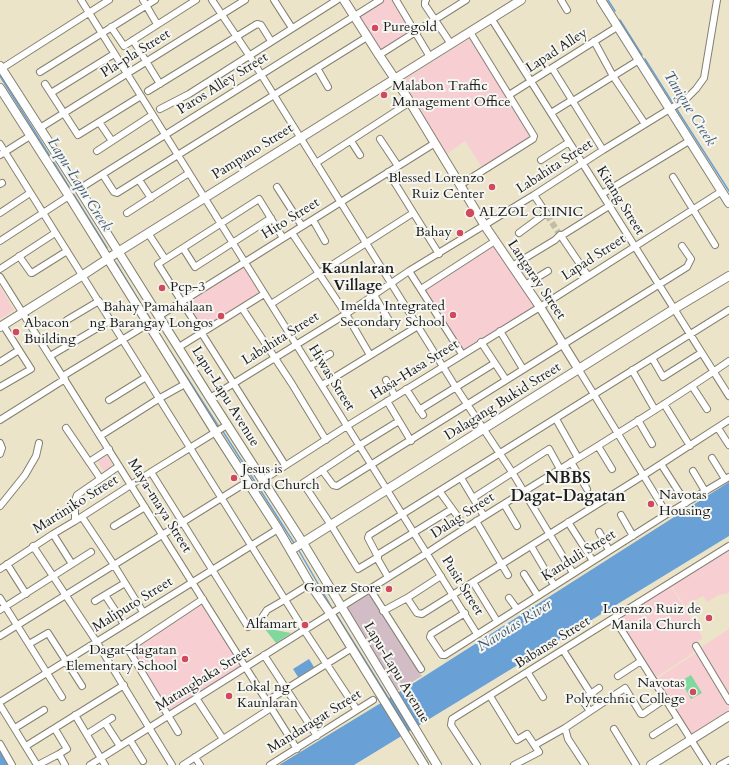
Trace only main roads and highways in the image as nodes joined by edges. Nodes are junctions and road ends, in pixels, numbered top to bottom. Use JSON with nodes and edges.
{"nodes":[{"id":1,"x":344,"y":0,"type":"edge"},
{"id":2,"x":521,"y":0,"type":"edge"},
{"id":3,"x":601,"y":0,"type":"edge"},
{"id":4,"x":1,"y":68,"type":"edge"},
{"id":5,"x":395,"y":79,"type":"junction"},
{"id":6,"x":0,"y":88,"type":"edge"},
{"id":7,"x":729,"y":202,"type":"edge"},
{"id":8,"x":118,"y":252,"type":"junction"},
{"id":9,"x":108,"y":259,"type":"junction"},
{"id":10,"x":729,"y":276,"type":"edge"},
{"id":11,"x":2,"y":326,"type":"edge"},
{"id":12,"x":178,"y":345,"type":"junction"},
{"id":13,"x":165,"y":351,"type":"junction"},
{"id":14,"x":579,"y":370,"type":"junction"},
{"id":15,"x":222,"y":429,"type":"junction"},
{"id":16,"x":303,"y":543,"type":"junction"},
{"id":17,"x":291,"y":550,"type":"junction"},
{"id":18,"x":729,"y":716,"type":"edge"},
{"id":19,"x":655,"y":764,"type":"edge"},
{"id":20,"x":424,"y":765,"type":"edge"},
{"id":21,"x":437,"y":765,"type":"edge"}],
"edges":[{"from":1,"to":5,"type":"main road","name":"Langaray Street"},
{"from":2,"to":5,"type":"main road","name":"Pampano Street"},
{"from":3,"to":7,"type":"main road"},
{"from":4,"to":8,"type":"main road","name":"Lapu-Lapu Avenue"},
{"from":5,"to":8,"type":"main road","name":"Pampano Street"},
{"from":5,"to":14,"type":"main road","name":"Langaray Street"},
{"from":6,"to":9,"type":"main road","name":"Lapu-Lapu Avenue"},
{"from":8,"to":9,"type":"main road","name":"Pampano Street"},
{"from":8,"to":12,"type":"main road","name":"Lapu-Lapu Avenue"},
{"from":9,"to":11,"type":"main road","name":"Pampano Street"},
{"from":9,"to":13,"type":"main road","name":"Lapu-Lapu Avenue"},
{"from":10,"to":14,"type":"main road","name":"Dalagang Bukid Street"},
{"from":12,"to":13,"type":"main road"},
{"from":12,"to":15,"type":"main road","name":"Lapu-Lapu Avenue"},
{"from":13,"to":15,"type":"main road","name":"Lapu-Lapu Avenue"},
{"from":14,"to":16,"type":"main road","name":"Dalagang Bukid Street"},
{"from":15,"to":16,"type":"main road","name":"Lapu-Lapu Avenue"},
{"from":15,"to":17,"type":"main road","name":"Lapu-Lapu Avenue"},
{"from":16,"to":17,"type":"main road","name":"Dalagang Bukid Street"},
{"from":16,"to":21,"type":"main road","name":"Lapu-Lapu Avenue"},
{"from":17,"to":20,"type":"main road","name":"Lapu-Lapu Avenue"},
{"from":18,"to":19,"type":"main road"}]}
